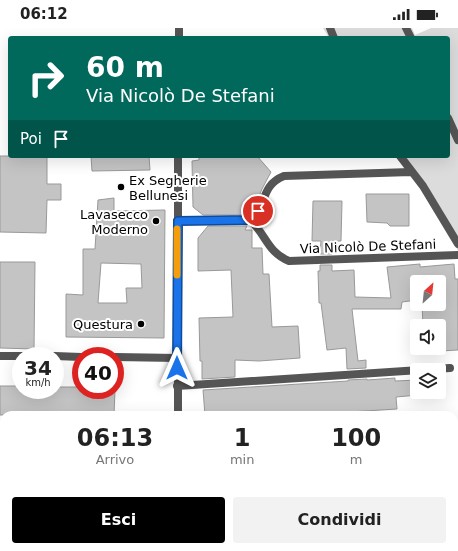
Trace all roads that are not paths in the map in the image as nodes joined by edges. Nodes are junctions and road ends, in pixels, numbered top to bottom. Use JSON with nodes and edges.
{"nodes":[{"id":1,"x":450,"y":122,"type":"edge"},
{"id":2,"x":458,"y":140,"type":"edge"},
{"id":3,"x":178,"y":158,"type":"edge"},
{"id":4,"x":401,"y":158,"type":"edge"},
{"id":5,"x":411,"y":172,"type":"junction"},
{"id":6,"x":250,"y":220,"type":"junction"},
{"id":7,"x":178,"y":221,"type":"junction"},
{"id":8,"x":458,"y":244,"type":"edge"},
{"id":9,"x":458,"y":255,"type":"edge"},
{"id":10,"x":0,"y":356,"type":"edge"},
{"id":11,"x":12,"y":356,"type":"edge"},
{"id":12,"x":124,"y":357,"type":"edge"},
{"id":13,"x":177,"y":358,"type":"junction"},
{"id":14,"x":450,"y":368,"type":"dead end"},
{"id":15,"x":177,"y":386,"type":"junction"},
{"id":16,"x":178,"y":411,"type":"edge"}],
"edges":[{"from":1,"to":2,"type":"street"},
{"from":3,"to":7,"type":"street"},
{"from":4,"to":5,"type":"street"},
{"from":5,"to":6,"type":"street"},
{"from":5,"to":8,"type":"street"},
{"from":6,"to":7,"type":"street"},
{"from":6,"to":9,"type":"street","name":"Via Nicolò De Stefani"},
{"from":7,"to":13,"type":"street"},
{"from":10,"to":11,"type":"street"},
{"from":12,"to":13,"type":"street"},
{"from":13,"to":15,"type":"street"},
{"from":14,"to":15,"type":"street"},
{"from":15,"to":16,"type":"street"}]}
